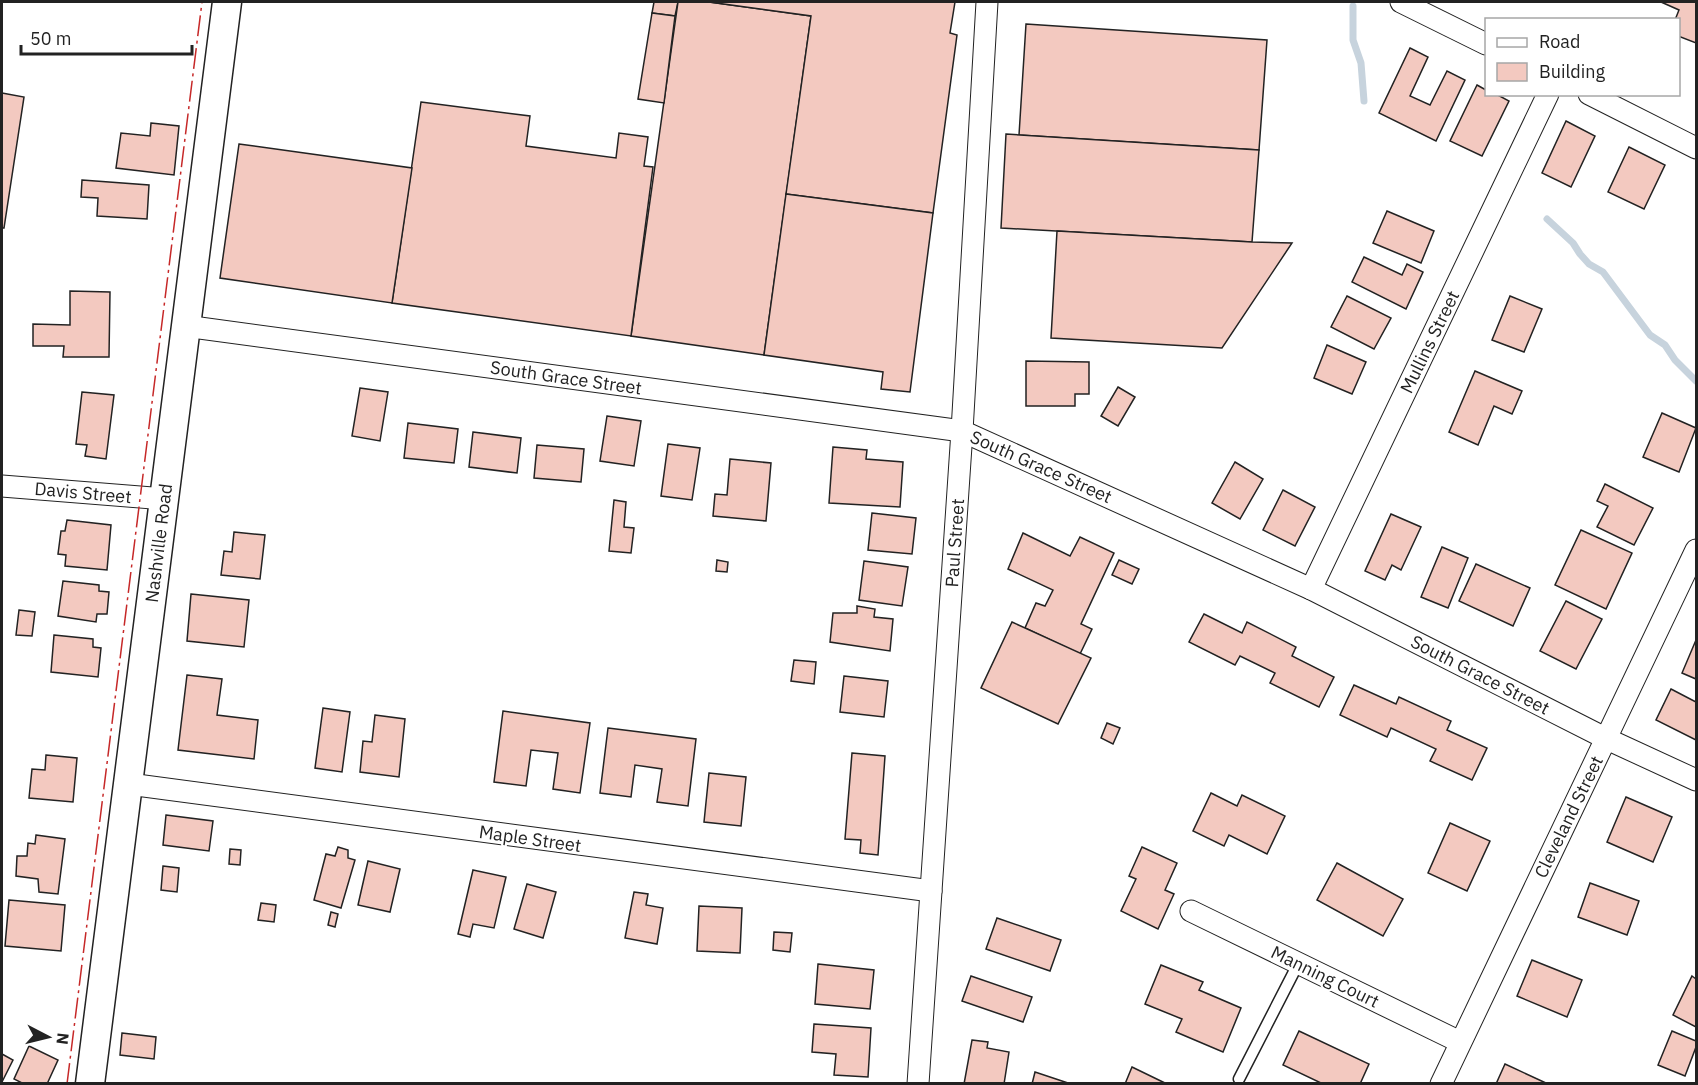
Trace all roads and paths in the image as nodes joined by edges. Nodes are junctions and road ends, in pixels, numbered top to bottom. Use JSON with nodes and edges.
{"nodes":[{"id":1,"x":227,"y":2,"type":"edge"},
{"id":2,"x":987,"y":2,"type":"edge"},
{"id":3,"x":1401,"y":2,"type":"edge"},
{"id":4,"x":1485,"y":44,"type":"edge"},
{"id":5,"x":1547,"y":96,"type":"edge"},
{"id":6,"x":1593,"y":96,"type":"edge"},
{"id":7,"x":1696,"y":148,"type":"edge"},
{"id":8,"x":185,"y":326,"type":"junction"},
{"id":9,"x":962,"y":431,"type":"junction"},
{"id":10,"x":2,"y":486,"type":"edge"},
{"id":11,"x":165,"y":499,"type":"junction"},
{"id":12,"x":1696,"y":550,"type":"edge"},
{"id":13,"x":1311,"y":589,"type":"junction"},
{"id":14,"x":1607,"y":739,"type":"junction"},
{"id":15,"x":1696,"y":780,"type":"edge"},
{"id":16,"x":129,"y":783,"type":"junction"},
{"id":17,"x":931,"y":891,"type":"junction"},
{"id":18,"x":1191,"y":911,"type":"dead end"},
{"id":19,"x":1298,"y":964,"type":"junction"},
{"id":20,"x":1460,"y":1042,"type":"junction"},
{"id":21,"x":1239,"y":1079,"type":"dead end"},
{"id":22,"x":90,"y":1083,"type":"edge"},
{"id":23,"x":918,"y":1083,"type":"edge"},
{"id":24,"x":1441,"y":1083,"type":"edge"}],
"edges":[{"from":1,"to":8,"type":"main road","name":"Nashville Road"},
{"from":2,"to":9,"type":"street","name":"Paul Street"},
{"from":3,"to":4,"type":"street"},
{"from":5,"to":13,"type":"street","name":"Mullins Street"},
{"from":6,"to":7,"type":"street"},
{"from":8,"to":9,"type":"street","name":"South Grace Street"},
{"from":8,"to":11,"type":"main road","name":"Nashville Road"},
{"from":9,"to":13,"type":"street","name":"South Grace Street"},
{"from":9,"to":17,"type":"street","name":"Paul Street"},
{"from":10,"to":11,"type":"street","name":"Davis Street"},
{"from":11,"to":16,"type":"main road","name":"Nashville Road"},
{"from":12,"to":14,"type":"street","name":"Cleveland Street"},
{"from":13,"to":14,"type":"street","name":"South Grace Street"},
{"from":14,"to":15,"type":"street","name":"South Grace Street"},
{"from":14,"to":20,"type":"street","name":"Cleveland Street"},
{"from":16,"to":17,"type":"street","name":"Maple Street"},
{"from":16,"to":22,"type":"main road","name":"Nashville Road"},
{"from":17,"to":23,"type":"street","name":"Paul Street"},
{"from":18,"to":19,"type":"street","name":"Manning Court"},
{"from":19,"to":20,"type":"street","name":"Manning Court"},
{"from":19,"to":21,"type":"lane"},
{"from":20,"to":24,"type":"street","name":"Cleveland Street"}]}
